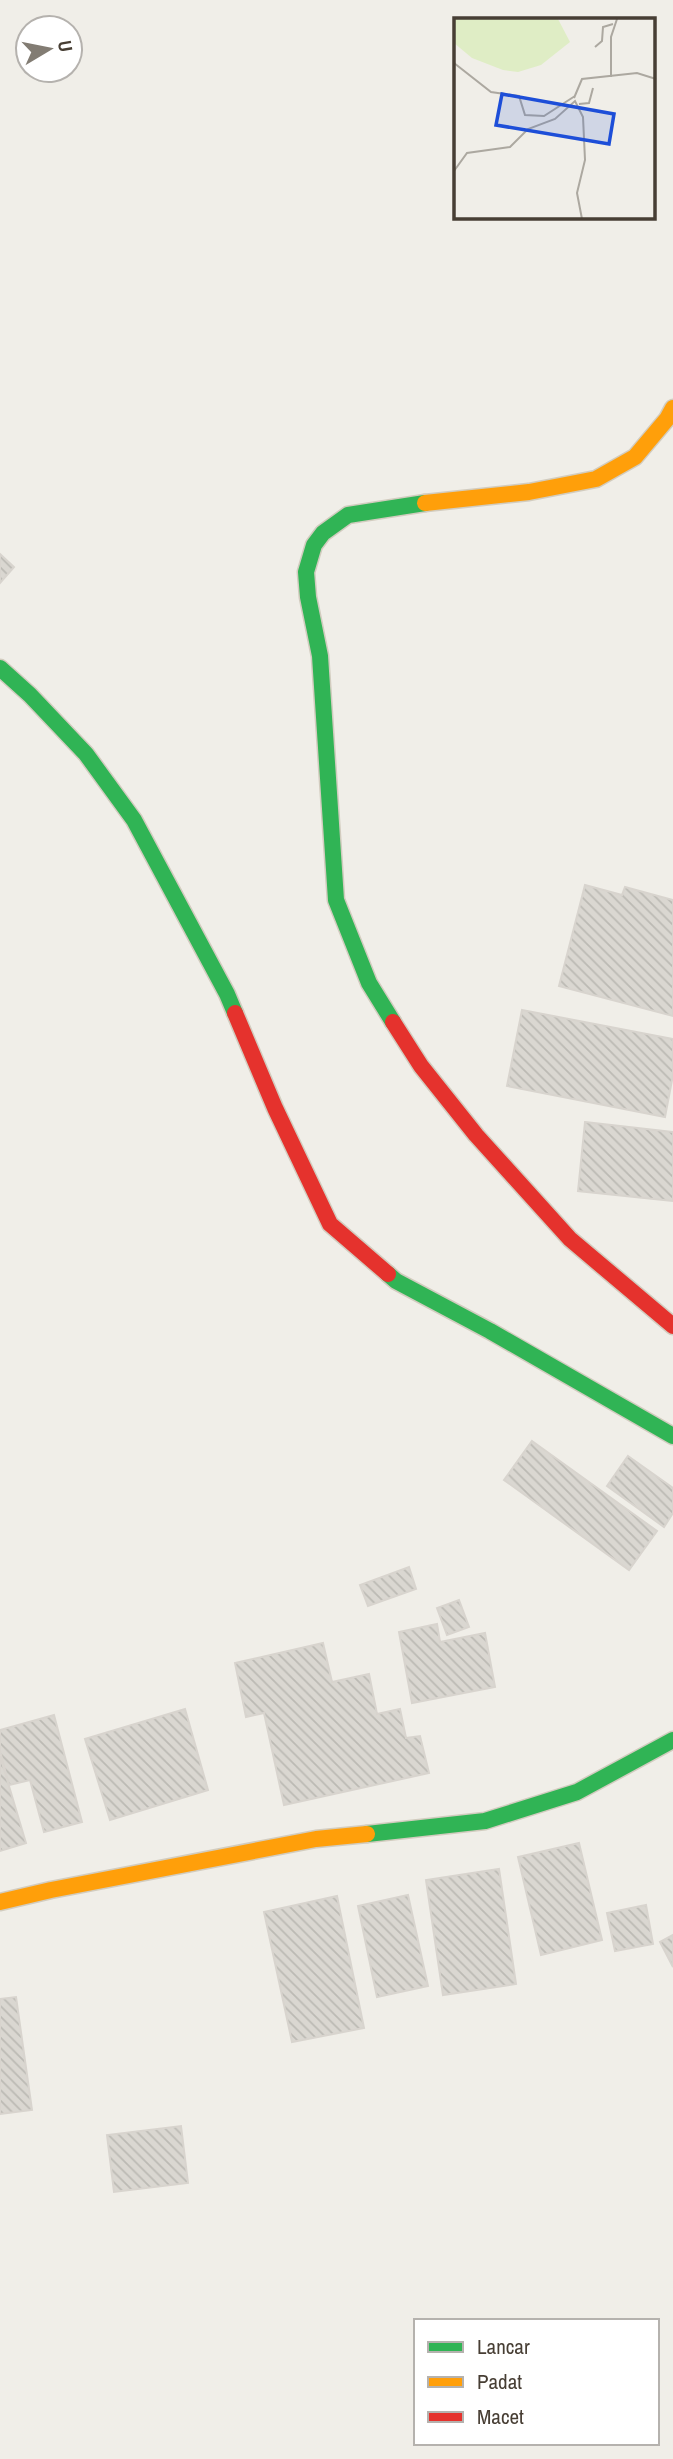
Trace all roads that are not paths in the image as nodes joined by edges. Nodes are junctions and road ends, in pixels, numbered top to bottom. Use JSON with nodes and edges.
{"nodes":[{"id":1,"x":673,"y":408,"type":"edge"},
{"id":2,"x":0,"y":668,"type":"edge"},
{"id":3,"x":673,"y":1326,"type":"edge"},
{"id":4,"x":673,"y":1436,"type":"edge"},
{"id":5,"x":673,"y":1740,"type":"edge"},
{"id":6,"x":0,"y":1902,"type":"edge"}],
"edges":[{"from":1,"to":3,"type":"main road"},
{"from":2,"to":4,"type":"main road"},
{"from":5,"to":6,"type":"main road"}]}
